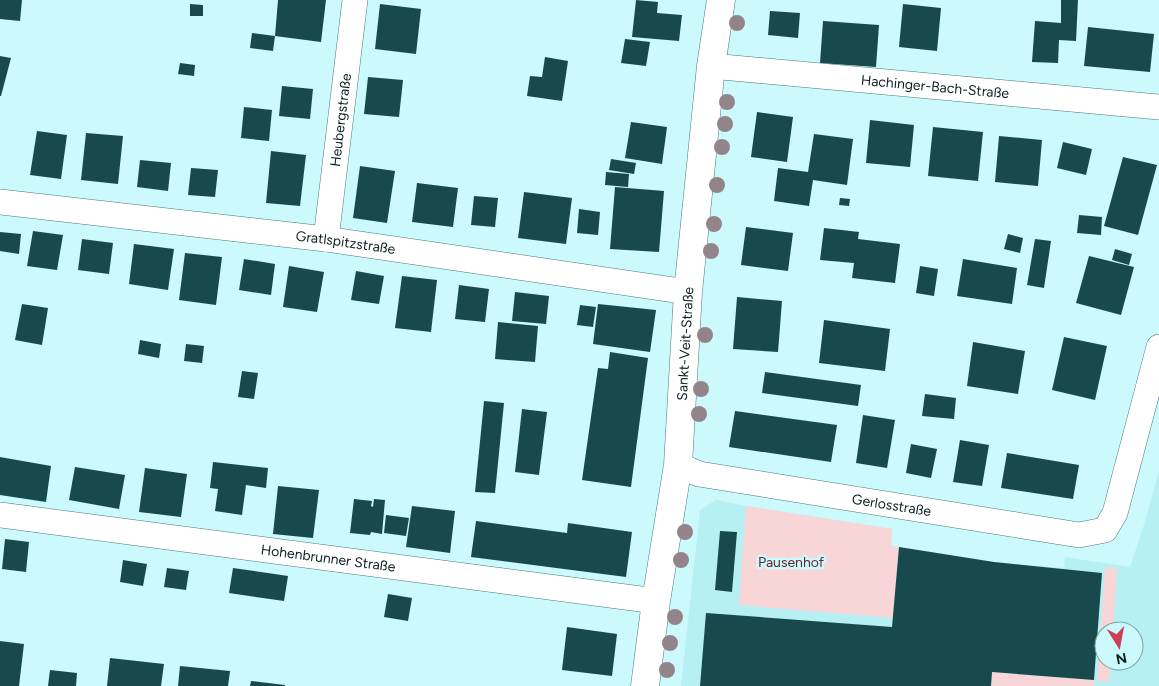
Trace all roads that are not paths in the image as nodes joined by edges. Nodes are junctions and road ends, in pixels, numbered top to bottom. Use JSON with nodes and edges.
{"nodes":[{"id":1,"x":355,"y":0,"type":"edge"},
{"id":2,"x":721,"y":0,"type":"edge"},
{"id":3,"x":710,"y":66,"type":"junction"},
{"id":4,"x":1159,"y":107,"type":"edge"},
{"id":5,"x":0,"y":202,"type":"edge"},
{"id":6,"x":326,"y":240,"type":"junction"},
{"id":7,"x":688,"y":292,"type":"junction"},
{"id":8,"x":1159,"y":347,"type":"edge"},
{"id":9,"x":678,"y":465,"type":"junction"},
{"id":10,"x":0,"y":515,"type":"edge"},
{"id":11,"x":656,"y":601,"type":"junction"},
{"id":12,"x":645,"y":686,"type":"edge"}],
"edges":[{"from":1,"to":6,"type":"street","name":"Heubergstraße"},
{"from":2,"to":3,"type":"street","name":"Sankt-Veit-Straße"},
{"from":3,"to":4,"type":"street","name":"Hachinger-Bach-Straße"},
{"from":3,"to":7,"type":"street","name":"Sankt-Veit-Straße"},
{"from":5,"to":6,"type":"street","name":"Gratlspitzstraße"},
{"from":6,"to":7,"type":"street","name":"Gratlspitzstraße"},
{"from":7,"to":9,"type":"street","name":"Sankt-Veit-Straße"},
{"from":8,"to":9,"type":"street","name":"Gerlosstraße"},
{"from":9,"to":11,"type":"street","name":"Sankt-Veit-Straße"},
{"from":10,"to":11,"type":"street","name":"Hohenbrunner Straße"},
{"from":11,"to":12,"type":"street","name":"Sankt-Veit-Straße"}]}
